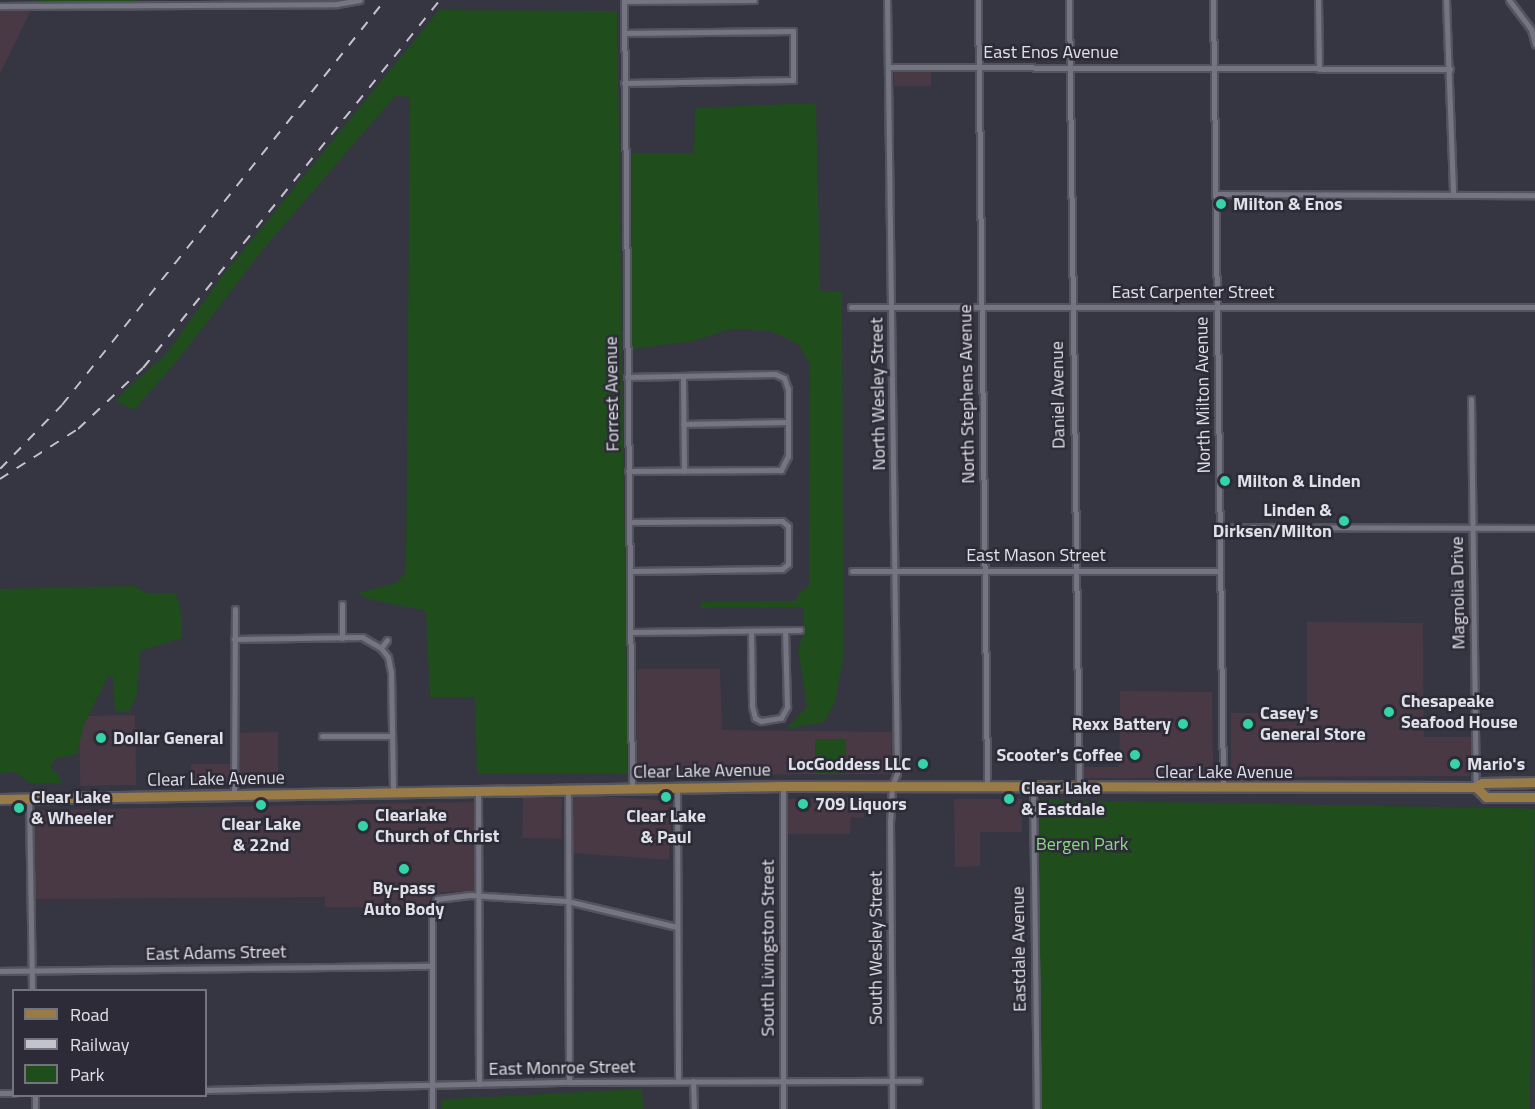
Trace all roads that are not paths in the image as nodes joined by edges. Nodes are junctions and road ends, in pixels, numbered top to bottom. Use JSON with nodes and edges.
{"nodes":[{"id":1,"x":360,"y":0,"type":"edge"},
{"id":2,"x":754,"y":0,"type":"edge"},
{"id":3,"x":887,"y":0,"type":"edge"},
{"id":4,"x":978,"y":0,"type":"edge"},
{"id":5,"x":1069,"y":0,"type":"edge"},
{"id":6,"x":1213,"y":0,"type":"edge"},
{"id":7,"x":1318,"y":0,"type":"edge"},
{"id":8,"x":1446,"y":0,"type":"edge"},
{"id":9,"x":1509,"y":0,"type":"edge"},
{"id":10,"x":624,"y":1,"type":"edge"},
{"id":11,"x":16,"y":3,"type":"edge"},
{"id":12,"x":2,"y":4,"type":"edge"},
{"id":13,"x":624,"y":33,"type":"junction"},
{"id":14,"x":1535,"y":44,"type":"edge"},
{"id":15,"x":1069,"y":67,"type":"junction"},
{"id":16,"x":888,"y":68,"type":"junction"},
{"id":17,"x":978,"y":68,"type":"junction"},
{"id":18,"x":1214,"y":68,"type":"junction"},
{"id":19,"x":1319,"y":69,"type":"junction"},
{"id":20,"x":1450,"y":69,"type":"junction"},
{"id":21,"x":624,"y":83,"type":"junction"},
{"id":22,"x":1215,"y":194,"type":"junction"},
{"id":23,"x":1453,"y":195,"type":"junction"},
{"id":24,"x":1535,"y":195,"type":"edge"},
{"id":25,"x":851,"y":307,"type":"dead end"},
{"id":26,"x":891,"y":307,"type":"junction"},
{"id":27,"x":981,"y":307,"type":"junction"},
{"id":28,"x":1072,"y":307,"type":"junction"},
{"id":29,"x":1216,"y":307,"type":"junction"},
{"id":30,"x":1535,"y":307,"type":"edge"},
{"id":31,"x":627,"y":377,"type":"junction"},
{"id":32,"x":683,"y":377,"type":"junction"},
{"id":33,"x":1471,"y":399,"type":"dead end"},
{"id":34,"x":788,"y":422,"type":"junction"},
{"id":35,"x":683,"y":424,"type":"junction"},
{"id":36,"x":628,"y":471,"type":"junction"},
{"id":37,"x":684,"y":471,"type":"junction"},
{"id":38,"x":629,"y":522,"type":"junction"},
{"id":39,"x":1220,"y":527,"type":"junction"},
{"id":40,"x":1472,"y":528,"type":"junction"},
{"id":41,"x":1535,"y":528,"type":"edge"},
{"id":42,"x":895,"y":570,"type":"junction"},
{"id":43,"x":985,"y":570,"type":"junction"},
{"id":44,"x":1075,"y":570,"type":"junction"},
{"id":45,"x":852,"y":571,"type":"dead end"},
{"id":46,"x":1220,"y":571,"type":"junction"},
{"id":47,"x":630,"y":572,"type":"junction"},
{"id":48,"x":342,"y":604,"type":"dead end"},
{"id":49,"x":235,"y":609,"type":"dead end"},
{"id":50,"x":800,"y":630,"type":"dead end"},
{"id":51,"x":751,"y":631,"type":"junction"},
{"id":52,"x":785,"y":631,"type":"junction"},
{"id":53,"x":632,"y":632,"type":"junction"},
{"id":54,"x":342,"y":638,"type":"junction"},
{"id":55,"x":234,"y":639,"type":"junction"},
{"id":56,"x":387,"y":640,"type":"dead end"},
{"id":57,"x":381,"y":648,"type":"junction"},
{"id":58,"x":322,"y":736,"type":"dead end"},
{"id":59,"x":392,"y":736,"type":"junction"},
{"id":60,"x":1535,"y":782,"type":"edge"},
{"id":61,"x":783,"y":786,"type":"junction"},
{"id":62,"x":892,"y":786,"type":"junction"},
{"id":63,"x":987,"y":787,"type":"junction"},
{"id":64,"x":1476,"y":787,"type":"junction"},
{"id":65,"x":632,"y":788,"type":"junction"},
{"id":66,"x":677,"y":788,"type":"junction"},
{"id":67,"x":1033,"y":788,"type":"junction"},
{"id":68,"x":568,"y":789,"type":"junction"},
{"id":69,"x":1079,"y":789,"type":"junction"},
{"id":70,"x":1223,"y":789,"type":"junction"},
{"id":71,"x":478,"y":790,"type":"junction"},
{"id":72,"x":393,"y":791,"type":"junction"},
{"id":73,"x":234,"y":795,"type":"junction"},
{"id":74,"x":1535,"y":797,"type":"edge"},
{"id":75,"x":1516,"y":798,"type":"junction"},
{"id":76,"x":0,"y":799,"type":"edge"},
{"id":77,"x":28,"y":799,"type":"junction"},
{"id":78,"x":1535,"y":803,"type":"edge"},
{"id":79,"x":478,"y":896,"type":"junction"},
{"id":80,"x":567,"y":901,"type":"junction"},
{"id":81,"x":677,"y":927,"type":"junction"},
{"id":82,"x":432,"y":966,"type":"junction"},
{"id":83,"x":0,"y":971,"type":"edge"},
{"id":84,"x":31,"y":971,"type":"junction"},
{"id":85,"x":32,"y":989,"type":"edge"},
{"id":86,"x":678,"y":1081,"type":"junction"},
{"id":87,"x":693,"y":1081,"type":"junction"},
{"id":88,"x":783,"y":1081,"type":"junction"},
{"id":89,"x":919,"y":1081,"type":"dead end"},
{"id":90,"x":569,"y":1082,"type":"junction"},
{"id":91,"x":892,"y":1082,"type":"junction"},
{"id":92,"x":479,"y":1084,"type":"junction"},
{"id":93,"x":432,"y":1086,"type":"junction"},
{"id":94,"x":207,"y":1090,"type":"edge"},
{"id":95,"x":432,"y":1109,"type":"edge"},
{"id":96,"x":694,"y":1109,"type":"edge"},
{"id":97,"x":783,"y":1109,"type":"edge"},
{"id":98,"x":892,"y":1109,"type":"edge"},
{"id":99,"x":1037,"y":1109,"type":"edge"}],
"edges":[{"from":1,"to":11,"type":"street"},
{"from":2,"to":10,"type":"street"},
{"from":3,"to":16,"type":"street","name":"North Wesley Street"},
{"from":4,"to":17,"type":"street","name":"North Stephens Avenue"},
{"from":5,"to":15,"type":"street","name":"Daniel Avenue"},
{"from":6,"to":18,"type":"street","name":"North Milton Avenue"},
{"from":7,"to":19,"type":"street"},
{"from":8,"to":20,"type":"street"},
{"from":9,"to":14,"type":"street"},
{"from":10,"to":13,"type":"street","name":"Forrest Avenue"},
{"from":11,"to":12,"type":"street"},
{"from":13,"to":21,"type":"street","name":"Forrest Avenue"},
{"from":13,"to":21,"type":"street"},
{"from":15,"to":17,"type":"street","name":"East Enos Avenue"},
{"from":15,"to":18,"type":"street","name":"East Enos Avenue"},
{"from":15,"to":28,"type":"street","name":"Daniel Avenue"},
{"from":16,"to":17,"type":"street","name":"East Enos Avenue"},
{"from":16,"to":26,"type":"street","name":"North Wesley Street"},
{"from":17,"to":27,"type":"street","name":"North Stephens Avenue"},
{"from":18,"to":19,"type":"street","name":"East Enos Avenue"},
{"from":18,"to":22,"type":"street","name":"North Milton Avenue"},
{"from":19,"to":20,"type":"street","name":"East Enos Avenue"},
{"from":20,"to":23,"type":"street"},
{"from":21,"to":31,"type":"street","name":"Forrest Avenue"},
{"from":22,"to":23,"type":"street"},
{"from":22,"to":29,"type":"street","name":"North Milton Avenue"},
{"from":23,"to":24,"type":"street"},
{"from":25,"to":26,"type":"street","name":"East Carpenter Street"},
{"from":26,"to":27,"type":"street","name":"East Carpenter Street"},
{"from":26,"to":42,"type":"street","name":"North Wesley Street"},
{"from":27,"to":28,"type":"street","name":"East Carpenter Street"},
{"from":27,"to":43,"type":"street","name":"North Stephens Avenue"},
{"from":28,"to":29,"type":"street","name":"East Carpenter Street"},
{"from":28,"to":44,"type":"street","name":"Daniel Avenue"},
{"from":29,"to":30,"type":"street","name":"East Carpenter Street"},
{"from":29,"to":39,"type":"street","name":"North Milton Avenue"},
{"from":31,"to":32,"type":"street"},
{"from":31,"to":36,"type":"street","name":"Forrest Avenue"},
{"from":32,"to":34,"type":"street"},
{"from":32,"to":35,"type":"street"},
{"from":33,"to":40,"type":"street","name":"Magnolia Drive"},
{"from":34,"to":35,"type":"street"},
{"from":34,"to":37,"type":"street"},
{"from":35,"to":37,"type":"street"},
{"from":36,"to":37,"type":"street"},
{"from":36,"to":38,"type":"street","name":"Forrest Avenue"},
{"from":38,"to":47,"type":"street","name":"Forrest Avenue"},
{"from":38,"to":47,"type":"street"},
{"from":39,"to":40,"type":"street"},
{"from":39,"to":46,"type":"street","name":"North Milton Avenue"},
{"from":40,"to":41,"type":"street"},
{"from":40,"to":64,"type":"street","name":"Magnolia Drive"},
{"from":42,"to":43,"type":"street","name":"East Mason Street"},
{"from":42,"to":45,"type":"street","name":"East Mason Street"},
{"from":42,"to":62,"type":"street","name":"North Wesley Street"},
{"from":43,"to":44,"type":"street","name":"East Mason Street"},
{"from":43,"to":63,"type":"street","name":"North Stephens Avenue"},
{"from":44,"to":46,"type":"street","name":"East Mason Street"},
{"from":44,"to":69,"type":"street","name":"Daniel Avenue"},
{"from":46,"to":70,"type":"street","name":"North Milton Avenue"},
{"from":47,"to":53,"type":"street","name":"Forrest Avenue"},
{"from":48,"to":54,"type":"street"},
{"from":49,"to":55,"type":"street"},
{"from":50,"to":52,"type":"street"},
{"from":51,"to":52,"type":"street"},
{"from":51,"to":52,"type":"street"},
{"from":51,"to":53,"type":"street"},
{"from":53,"to":65,"type":"street","name":"Forrest Avenue"},
{"from":54,"to":55,"type":"street"},
{"from":54,"to":57,"type":"street"},
{"from":55,"to":73,"type":"street"},
{"from":56,"to":57,"type":"street"},
{"from":57,"to":59,"type":"street"},
{"from":58,"to":59,"type":"street"},
{"from":59,"to":72,"type":"street"},
{"from":60,"to":64,"type":"main road","name":"Clear Lake Avenue"},
{"from":61,"to":62,"type":"main road","name":"Clear Lake Avenue"},
{"from":61,"to":66,"type":"main road","name":"Clear Lake Avenue"},
{"from":61,"to":88,"type":"street","name":"South Livingston Street"},
{"from":62,"to":63,"type":"main road","name":"Clear Lake Avenue"},
{"from":62,"to":91,"type":"street","name":"South Wesley Street"},
{"from":63,"to":67,"type":"main road","name":"Clear Lake Avenue"},
{"from":64,"to":70,"type":"main road","name":"Clear Lake Avenue"},
{"from":64,"to":75,"type":"main road","name":"Clear Lake Avenue"},
{"from":65,"to":66,"type":"main road","name":"Clear Lake Avenue"},
{"from":65,"to":68,"type":"main road","name":"Clear Lake Avenue"},
{"from":66,"to":81,"type":"street"},
{"from":67,"to":69,"type":"main road","name":"Clear Lake Avenue"},
{"from":67,"to":99,"type":"street","name":"Eastdale Avenue"},
{"from":68,"to":71,"type":"main road","name":"Clear Lake Avenue"},
{"from":68,"to":80,"type":"street"},
{"from":69,"to":70,"type":"main road","name":"Clear Lake Avenue"},
{"from":71,"to":72,"type":"main road","name":"Clear Lake Avenue"},
{"from":71,"to":79,"type":"street"},
{"from":72,"to":73,"type":"main road","name":"Clear Lake Avenue"},
{"from":73,"to":77,"type":"main road","name":"Clear Lake Avenue"},
{"from":74,"to":75,"type":"main road","name":"Clear Lake Avenue"},
{"from":75,"to":78,"type":"main road"},
{"from":76,"to":77,"type":"main road","name":"Clear Lake Avenue"},
{"from":77,"to":84,"type":"street"},
{"from":79,"to":80,"type":"street"},
{"from":79,"to":82,"type":"street"},
{"from":79,"to":92,"type":"street"},
{"from":80,"to":81,"type":"street"},
{"from":80,"to":90,"type":"street"},
{"from":81,"to":86,"type":"street"},
{"from":82,"to":84,"type":"street","name":"East Adams Street"},
{"from":82,"to":93,"type":"street"},
{"from":83,"to":84,"type":"street","name":"East Adams Street"},
{"from":84,"to":85,"type":"street"},
{"from":86,"to":87,"type":"street","name":"East Monroe Street"},
{"from":86,"to":90,"type":"street","name":"East Monroe Street"},
{"from":87,"to":88,"type":"street","name":"East Monroe Street"},
{"from":87,"to":96,"type":"street"},
{"from":88,"to":91,"type":"street","name":"East Monroe Street"},
{"from":88,"to":97,"type":"street","name":"South Livingston Street"},
{"from":89,"to":91,"type":"street","name":"East Monroe Street"},
{"from":90,"to":92,"type":"street","name":"East Monroe Street"},
{"from":91,"to":98,"type":"street","name":"South Wesley Street"},
{"from":92,"to":93,"type":"street","name":"East Monroe Street"},
{"from":93,"to":94,"type":"street","name":"East Monroe Street"},
{"from":93,"to":95,"type":"street"}]}
